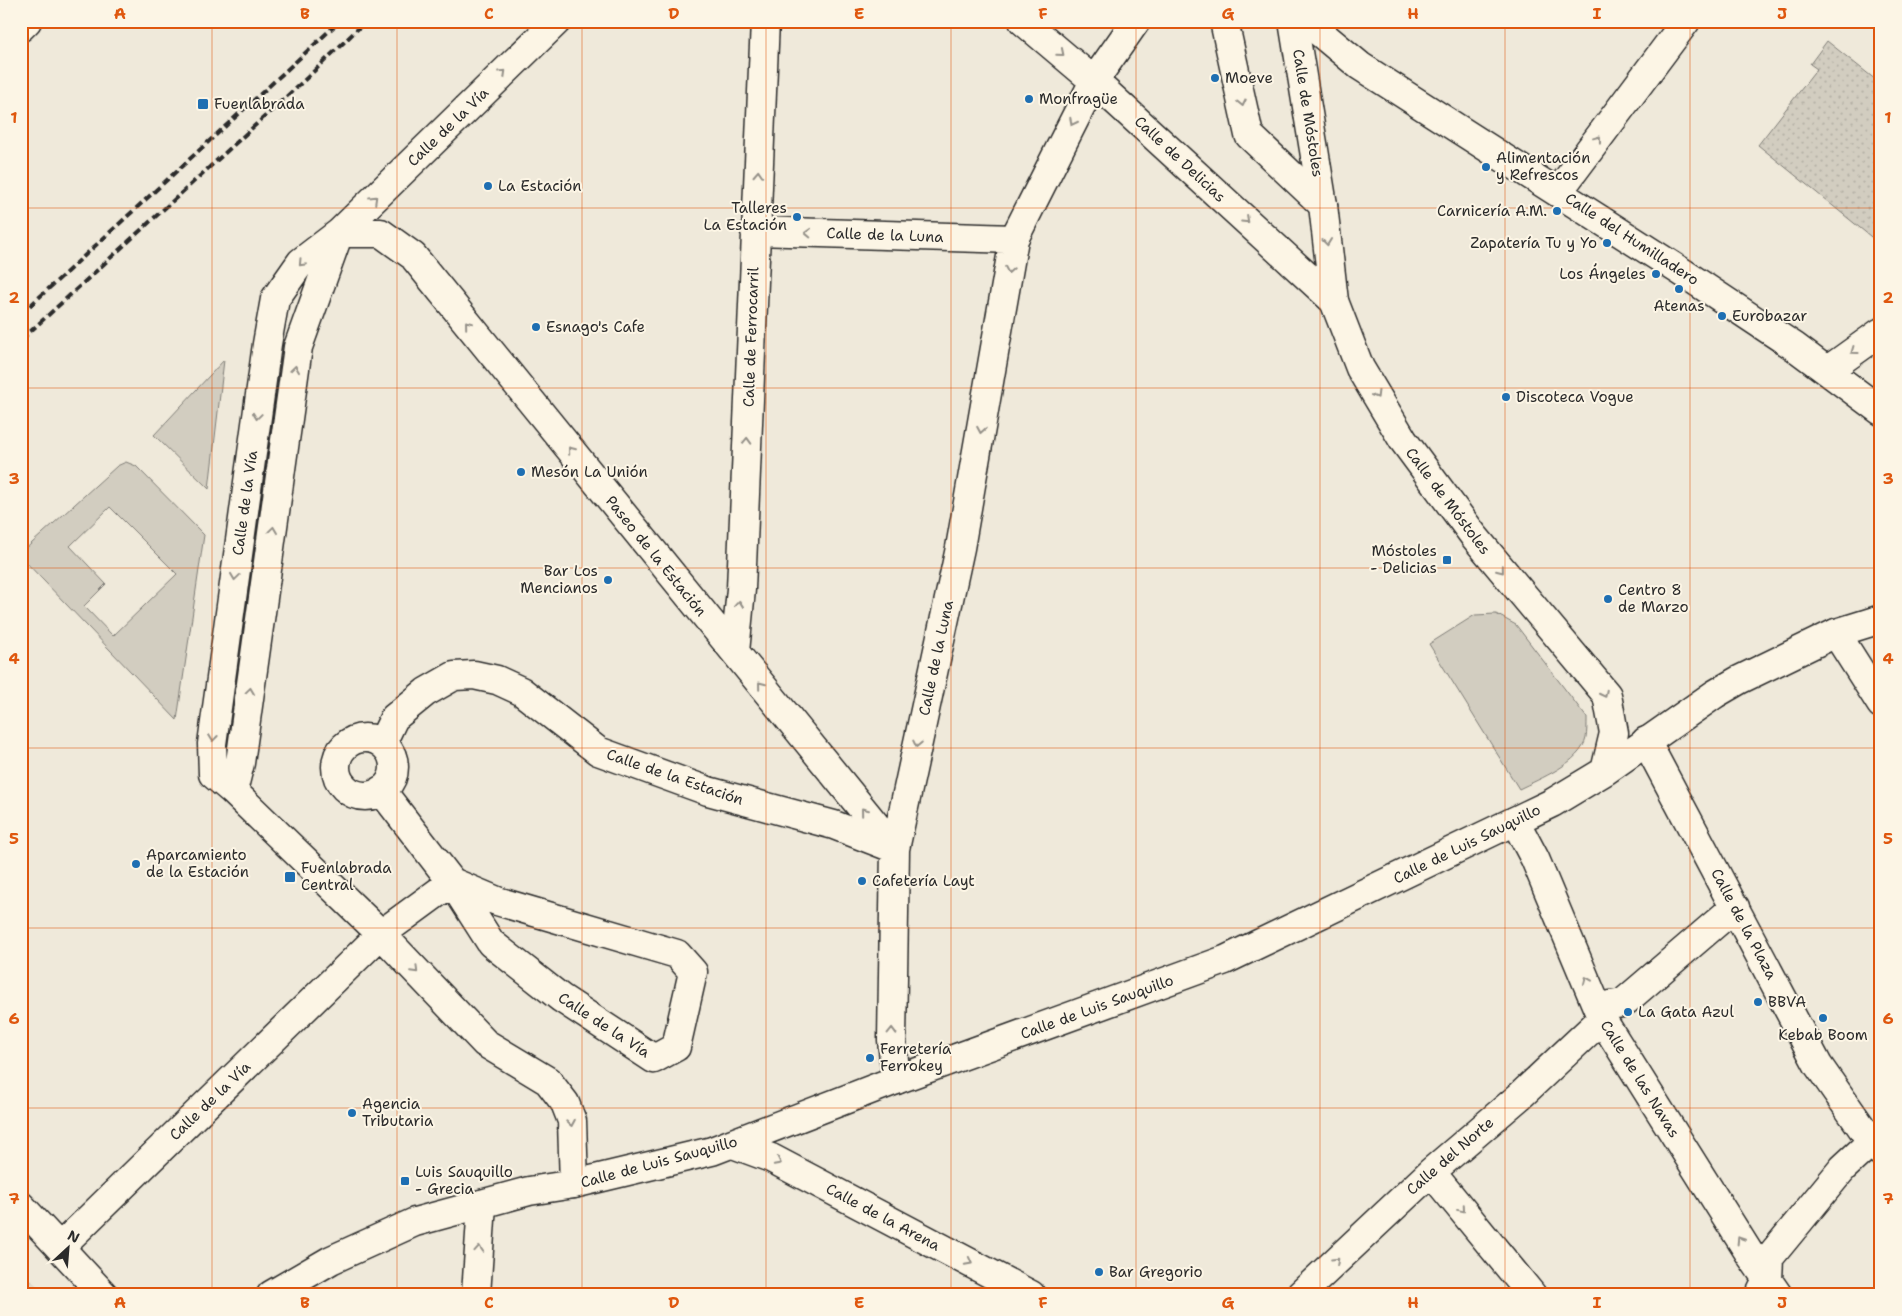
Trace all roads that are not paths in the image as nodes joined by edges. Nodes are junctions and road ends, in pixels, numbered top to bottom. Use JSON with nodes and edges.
{"nodes":[{"id":1,"x":27,"y":21,"type":"edge"},
{"id":2,"x":557,"y":21,"type":"edge"},
{"id":3,"x":765,"y":21,"type":"edge"},
{"id":4,"x":1024,"y":21,"type":"edge"},
{"id":5,"x":1136,"y":21,"type":"edge"},
{"id":6,"x":1224,"y":21,"type":"edge"},
{"id":7,"x":1293,"y":21,"type":"edge"},
{"id":8,"x":1306,"y":21,"type":"edge"},
{"id":9,"x":1686,"y":21,"type":"edge"},
{"id":10,"x":21,"y":27,"type":"edge"},
{"id":11,"x":1094,"y":81,"type":"junction"},
{"id":12,"x":1558,"y":192,"type":"junction"},
{"id":13,"x":1323,"y":205,"type":"junction"},
{"id":14,"x":755,"y":232,"type":"junction"},
{"id":15,"x":339,"y":233,"type":"junction"},
{"id":16,"x":1014,"y":239,"type":"junction"},
{"id":17,"x":1334,"y":301,"type":"junction"},
{"id":18,"x":1881,"y":332,"type":"edge"},
{"id":19,"x":1828,"y":370,"type":"junction"},
{"id":20,"x":1881,"y":411,"type":"edge"},
{"id":21,"x":1881,"y":619,"type":"edge"},
{"id":22,"x":1836,"y":633,"type":"junction"},
{"id":23,"x":735,"y":652,"type":"junction"},
{"id":24,"x":1881,"y":704,"type":"edge"},
{"id":25,"x":1646,"y":741,"type":"junction"},
{"id":26,"x":382,"y":743,"type":"junction"},
{"id":27,"x":1605,"y":771,"type":"junction"},
{"id":28,"x":381,"y":790,"type":"junction"},
{"id":29,"x":233,"y":791,"type":"junction"},
{"id":30,"x":1515,"y":822,"type":"junction"},
{"id":31,"x":895,"y":849,"type":"junction"},
{"id":32,"x":452,"y":882,"type":"junction"},
{"id":33,"x":1735,"y":907,"type":"junction"},
{"id":34,"x":381,"y":934,"type":"junction"},
{"id":35,"x":1600,"y":1013,"type":"junction"},
{"id":36,"x":896,"y":1080,"type":"junction"},
{"id":37,"x":1878,"y":1142,"type":"edge"},
{"id":38,"x":733,"y":1144,"type":"junction"},
{"id":39,"x":1431,"y":1172,"type":"junction"},
{"id":40,"x":574,"y":1184,"type":"junction"},
{"id":41,"x":482,"y":1204,"type":"junction"},
{"id":42,"x":21,"y":1206,"type":"edge"},
{"id":43,"x":60,"y":1247,"type":"junction"},
{"id":44,"x":1768,"y":1290,"type":"edge"},
{"id":45,"x":104,"y":1295,"type":"edge"},
{"id":46,"x":271,"y":1295,"type":"edge"},
{"id":47,"x":476,"y":1295,"type":"edge"},
{"id":48,"x":1031,"y":1295,"type":"edge"},
{"id":49,"x":1300,"y":1295,"type":"edge"},
{"id":50,"x":1532,"y":1295,"type":"edge"}],
"edges":[{"from":1,"to":10,"type":"street"},
{"from":15,"to":2,"type":"street","name":"Calle de la Vía","one_way":true},
{"from":14,"to":3,"type":"street","name":"Calle de Ferrocarril","one_way":true},
{"from":4,"to":11,"type":"street","name":"Calle de Delicias","one_way":true},
{"from":5,"to":11,"type":"street","name":"Calle de la Luna"},
{"from":6,"to":13,"type":"street","name":"Calle de Móstoles","one_way":true},
{"from":7,"to":13,"type":"street","name":"Calle de Móstoles"},
{"from":8,"to":12,"type":"street","name":"Calle del Humilladero"},
{"from":12,"to":9,"type":"street","one_way":true},
{"from":11,"to":16,"type":"street","name":"Calle de la Luna","one_way":true},
{"from":11,"to":17,"type":"street","name":"Calle de Delicias","one_way":true},
{"from":12,"to":19,"type":"street","name":"Calle del Humilladero"},
{"from":13,"to":17,"type":"street","name":"Calle de Móstoles","one_way":true},
{"from":16,"to":14,"type":"street","name":"Calle de la Luna","one_way":true},
{"from":23,"to":14,"type":"street","name":"Calle de Ferrocarril","one_way":true},
{"from":23,"to":15,"type":"street","name":"Paseo de la Estación","one_way":true},
{"from":29,"to":15,"type":"street","name":"Calle de la Vía","one_way":true},
{"from":15,"to":29,"type":"street","name":"Calle de la Vía","one_way":true},
{"from":16,"to":31,"type":"street","name":"Calle de la Luna","one_way":true},
{"from":17,"to":27,"type":"street","name":"Calle de Móstoles","one_way":true},
{"from":18,"to":19,"type":"street","one_way":true},
{"from":19,"to":20,"type":"street","name":"Calle del Humilladero"},
{"from":21,"to":22,"type":"street","name":"Calle de Luis Sauquillo"},
{"from":22,"to":24,"type":"street"},
{"from":22,"to":25,"type":"street","name":"Calle de Luis Sauquillo"},
{"from":31,"to":23,"type":"street","name":"Paseo de la Estación","one_way":true},
{"from":25,"to":27,"type":"street","name":"Calle de Luis Sauquillo"},
{"from":25,"to":33,"type":"street","name":"Calle de la Plaza"},
{"from":26,"to":28,"type":"street"},
{"from":26,"to":28,"type":"street"},
{"from":26,"to":31,"type":"street","name":"Calle de la Estación"},
{"from":27,"to":30,"type":"street","name":"Calle de Luis Sauquillo"},
{"from":28,"to":32,"type":"street","name":"Calle de la Vía"},
{"from":29,"to":34,"type":"street","name":"Calle de la Vía"},
{"from":35,"to":30,"type":"street","name":"Calle de las Navas","one_way":true},
{"from":30,"to":36,"type":"street","name":"Calle de Luis Sauquillo"},
{"from":36,"to":31,"type":"street","name":"Calle de la Luna","one_way":true},
{"from":32,"to":32,"type":"street","name":"Calle de la Vía"},
{"from":32,"to":34,"type":"street","name":"Calle de la Vía"},
{"from":33,"to":35,"type":"street"},
{"from":33,"to":37,"type":"street","name":"Calle de la Plaza"},
{"from":34,"to":40,"type":"street","name":"Calle de la Vía","one_way":true},
{"from":34,"to":43,"type":"street","name":"Calle de la Vía"},
{"from":35,"to":39,"type":"street","name":"Calle del Norte"},
{"from":44,"to":35,"type":"street","name":"Calle de las Navas","one_way":true},
{"from":36,"to":38,"type":"street","name":"Calle de Luis Sauquillo"},
{"from":37,"to":44,"type":"street"},
{"from":38,"to":40,"type":"street","name":"Calle de Luis Sauquillo"},
{"from":38,"to":48,"type":"street","name":"Calle de la Arena","one_way":true},
{"from":49,"to":39,"type":"street","name":"Calle del Norte","one_way":true},
{"from":39,"to":50,"type":"street","one_way":true},
{"from":40,"to":41,"type":"street","name":"Calle de Luis Sauquillo"},
{"from":41,"to":46,"type":"street","name":"Calle de Luis Sauquillo"},
{"from":47,"to":41,"type":"street","one_way":true},
{"from":42,"to":43,"type":"street"},
{"from":43,"to":45,"type":"street"}]}
